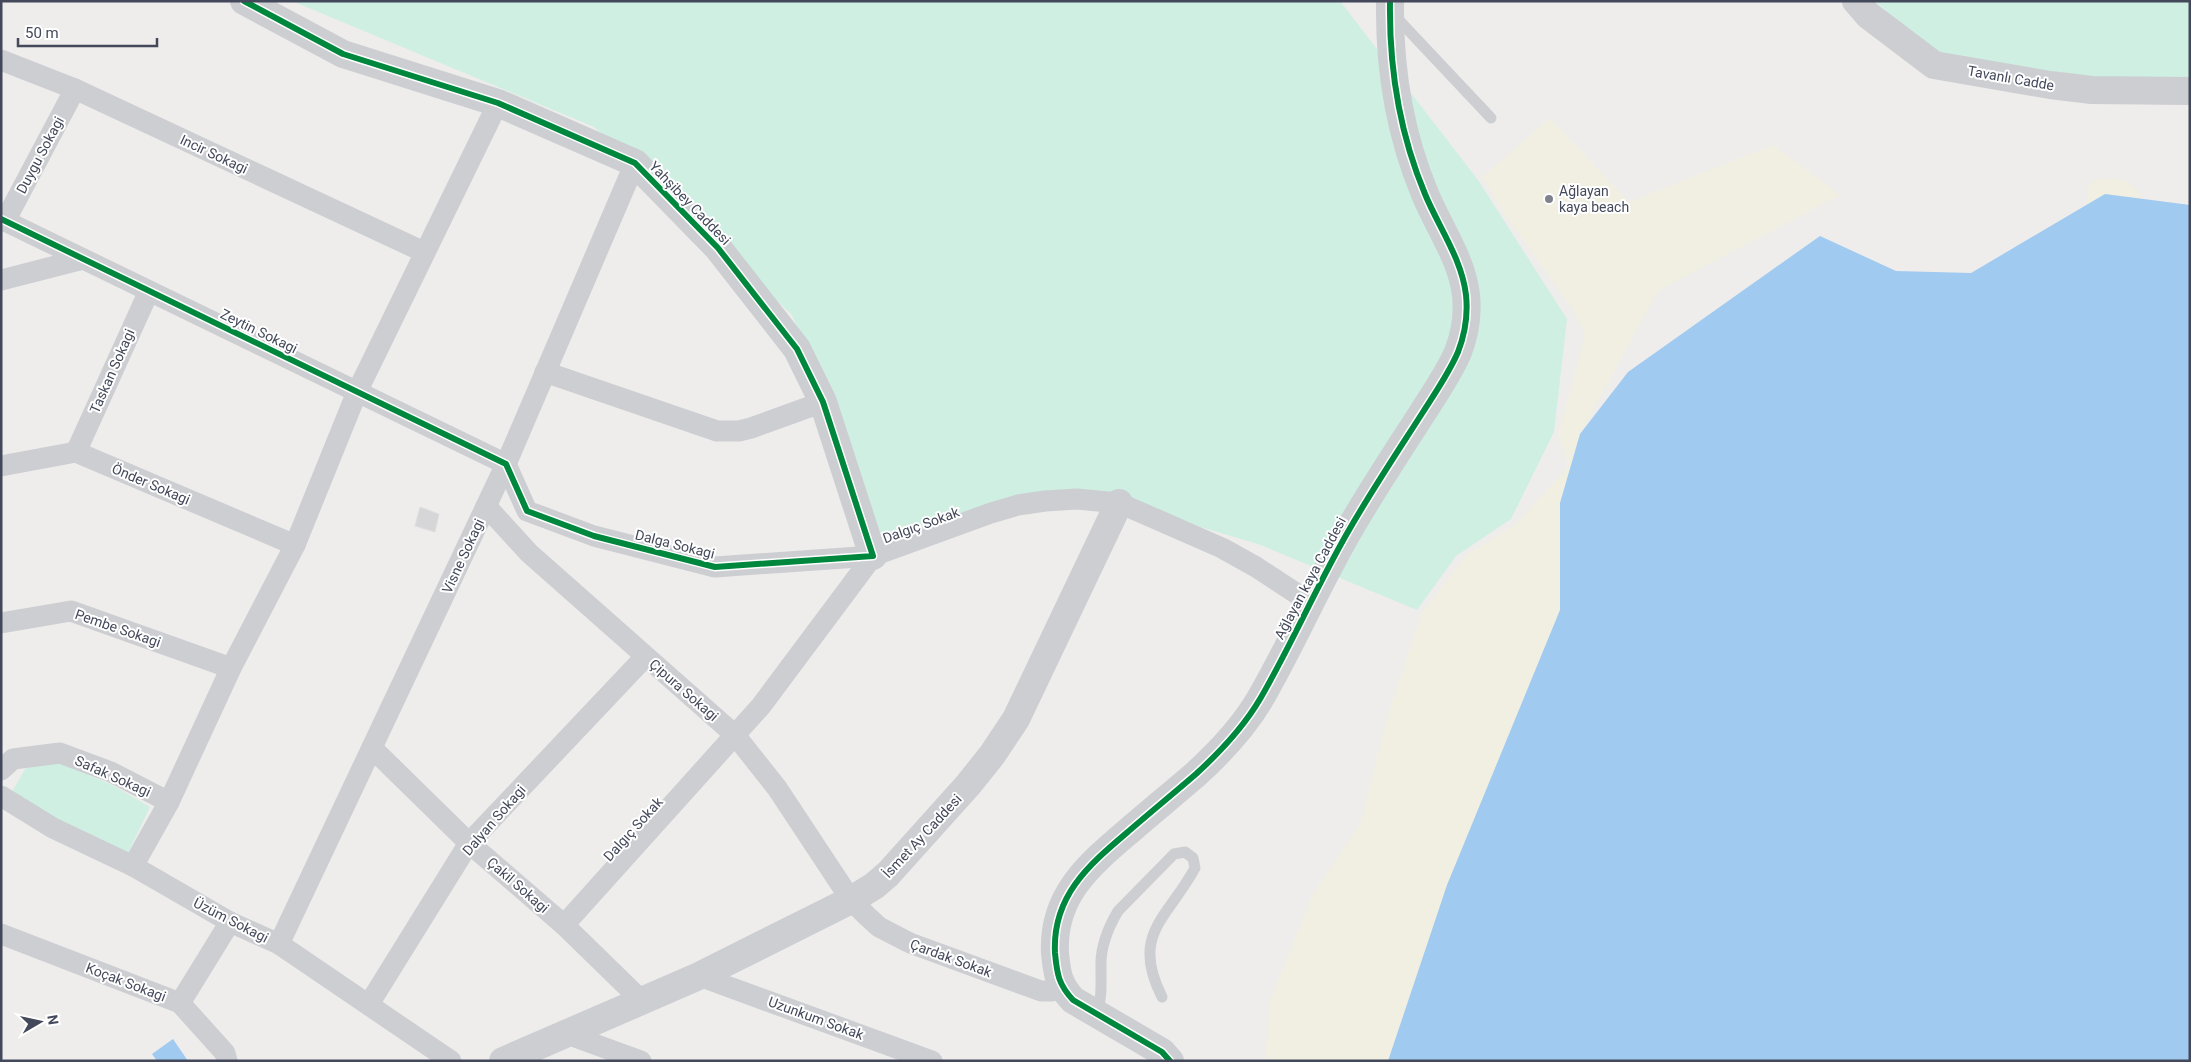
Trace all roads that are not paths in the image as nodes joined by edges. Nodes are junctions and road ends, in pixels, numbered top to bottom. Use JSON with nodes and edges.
{"nodes":[{"id":1,"x":244,"y":1,"type":"edge"},
{"id":2,"x":1856,"y":1,"type":"edge"},
{"id":3,"x":1390,"y":6,"type":"edge"},
{"id":4,"x":1,"y":60,"type":"edge"},
{"id":5,"x":75,"y":89,"type":"junction"},
{"id":6,"x":2190,"y":91,"type":"edge"},
{"id":7,"x":498,"y":102,"type":"junction"},
{"id":8,"x":1491,"y":118,"type":"dead end"},
{"id":9,"x":635,"y":163,"type":"junction"},
{"id":10,"x":3,"y":220,"type":"edge"},
{"id":11,"x":424,"y":252,"type":"junction"},
{"id":12,"x":83,"y":259,"type":"junction"},
{"id":13,"x":1,"y":280,"type":"edge"},
{"id":14,"x":149,"y":291,"type":"junction"},
{"id":15,"x":546,"y":372,"type":"junction"},
{"id":16,"x":357,"y":392,"type":"junction"},
{"id":17,"x":823,"y":402,"type":"junction"},
{"id":18,"x":76,"y":452,"type":"junction"},
{"id":19,"x":506,"y":464,"type":"junction"},
{"id":20,"x":1,"y":466,"type":"edge"},
{"id":21,"x":1119,"y":503,"type":"junction"},
{"id":22,"x":486,"y":506,"type":"junction"},
{"id":23,"x":295,"y":546,"type":"junction"},
{"id":24,"x":873,"y":556,"type":"junction"},
{"id":25,"x":1311,"y":603,"type":"junction"},
{"id":26,"x":1,"y":623,"type":"edge"},
{"id":27,"x":645,"y":657,"type":"junction"},
{"id":28,"x":231,"y":668,"type":"junction"},
{"id":29,"x":736,"y":735,"type":"junction"},
{"id":30,"x":372,"y":748,"type":"junction"},
{"id":31,"x":1,"y":770,"type":"edge"},
{"id":32,"x":2,"y":797,"type":"edge"},
{"id":33,"x":169,"y":802,"type":"junction"},
{"id":34,"x":469,"y":843,"type":"junction"},
{"id":35,"x":133,"y":866,"type":"junction"},
{"id":36,"x":851,"y":900,"type":"junction"},
{"id":37,"x":230,"y":922,"type":"junction"},
{"id":38,"x":564,"y":925,"type":"junction"},
{"id":39,"x":1,"y":934,"type":"edge"},
{"id":40,"x":279,"y":944,"type":"junction"},
{"id":41,"x":699,"y":976,"type":"junction"},
{"id":42,"x":1062,"y":988,"type":"junction"},
{"id":43,"x":1162,"y":997,"type":"dead end"},
{"id":44,"x":642,"y":1002,"type":"junction"},
{"id":45,"x":180,"y":1003,"type":"junction"},
{"id":46,"x":369,"y":1004,"type":"junction"},
{"id":47,"x":1097,"y":1014,"type":"junction"},
{"id":48,"x":554,"y":1044,"type":"edge"},
{"id":49,"x":227,"y":1061,"type":"edge"},
{"id":50,"x":451,"y":1061,"type":"edge"},
{"id":51,"x":503,"y":1061,"type":"edge"},
{"id":52,"x":641,"y":1061,"type":"edge"},
{"id":53,"x":932,"y":1061,"type":"edge"},
{"id":54,"x":1170,"y":1061,"type":"edge"}],
"edges":[{"from":1,"to":7,"type":"street","name":"Yahşibey Caddesi"},
{"from":2,"to":6,"type":"street","name":"Tavanlı Cadde"},
{"from":3,"to":8,"type":"lane"},
{"from":3,"to":25,"type":"street","name":"Ağlayan kaya Caddesi"},
{"from":4,"to":5,"type":"street","name":"Incir Sokagi"},
{"from":5,"to":10,"type":"street","name":"Duygu Sokagi"},
{"from":5,"to":11,"type":"street","name":"Incir Sokagi"},
{"from":7,"to":9,"type":"street","name":"Yahşibey Caddesi"},
{"from":7,"to":11,"type":"street"},
{"from":9,"to":15,"type":"street","name":"Visne Sokagi"},
{"from":9,"to":17,"type":"street","name":"Yahşibey Caddesi"},
{"from":10,"to":12,"type":"street","name":"Zeytin Sokagi"},
{"from":11,"to":16,"type":"street"},
{"from":12,"to":13,"type":"street"},
{"from":12,"to":14,"type":"street","name":"Zeytin Sokagi"},
{"from":14,"to":16,"type":"street","name":"Zeytin Sokagi"},
{"from":14,"to":18,"type":"street","name":"Taskan Sokagi"},
{"from":15,"to":17,"type":"street"},
{"from":15,"to":19,"type":"street","name":"Visne Sokagi"},
{"from":16,"to":19,"type":"street","name":"Zeytin Sokagi"},
{"from":16,"to":23,"type":"street"},
{"from":17,"to":24,"type":"street","name":"Yahşibey Caddesi"},
{"from":18,"to":20,"type":"street"},
{"from":18,"to":23,"type":"street","name":"Önder Sokagi"},
{"from":19,"to":22,"type":"street","name":"Visne Sokagi"},
{"from":19,"to":24,"type":"street","name":"Dalga Sokagi"},
{"from":21,"to":24,"type":"street","name":"Dalgıç Sokak"},
{"from":21,"to":25,"type":"street","name":"Dalgıç Sokak"},
{"from":21,"to":36,"type":"street","name":"İsmet Ay Caddesi"},
{"from":22,"to":27,"type":"street","name":"Çipura Sokagi"},
{"from":22,"to":30,"type":"street","name":"Visne Sokagi"},
{"from":23,"to":28,"type":"street"},
{"from":24,"to":29,"type":"street","name":"Dalgıç Sokak"},
{"from":25,"to":42,"type":"street","name":"Ağlayan kaya Caddesi"},
{"from":26,"to":28,"type":"street","name":"Pembe Sokagi"},
{"from":27,"to":29,"type":"street","name":"Çipura Sokagi"},
{"from":27,"to":34,"type":"street","name":"Dalyan Sokagi"},
{"from":28,"to":33,"type":"street"},
{"from":29,"to":36,"type":"street","name":"Çipura Sokagi"},
{"from":29,"to":38,"type":"street","name":"Dalgıç Sokak"},
{"from":30,"to":34,"type":"street","name":"Çakil Sokagi"},
{"from":30,"to":40,"type":"street","name":"Visne Sokagi"},
{"from":31,"to":33,"type":"street","name":"Safak Sokagi"},
{"from":32,"to":35,"type":"street","name":"Üzüm Sokagi"},
{"from":33,"to":35,"type":"street"},
{"from":34,"to":38,"type":"street","name":"Çakil Sokagi"},
{"from":34,"to":46,"type":"street","name":"Dalyan Sokagi"},
{"from":35,"to":37,"type":"street","name":"Üzüm Sokagi"},
{"from":36,"to":41,"type":"street","name":"İsmet Ay Caddesi"},
{"from":36,"to":42,"type":"street","name":"Çardak Sokak"},
{"from":37,"to":40,"type":"street","name":"Üzüm Sokagi"},
{"from":37,"to":45,"type":"street"},
{"from":38,"to":44,"type":"street","name":"Çakil Sokagi"},
{"from":39,"to":45,"type":"street","name":"Koçak Sokagi"},
{"from":40,"to":46,"type":"street","name":"Üzüm Sokagi"},
{"from":41,"to":44,"type":"street","name":"İsmet Ay Caddesi"},
{"from":41,"to":53,"type":"street","name":"Uzunkum Sokak"},
{"from":42,"to":47,"type":"street"},
{"from":43,"to":47,"type":"lane"},
{"from":44,"to":48,"type":"street","name":"İsmet Ay Caddesi"},
{"from":45,"to":49,"type":"street","name":"Koçak Sokagi"},
{"from":46,"to":50,"type":"street","name":"Üzüm Sokagi"},
{"from":47,"to":54,"type":"street"},
{"from":48,"to":51,"type":"street","name":"İsmet Ay Caddesi"},
{"from":48,"to":52,"type":"street"}]}
